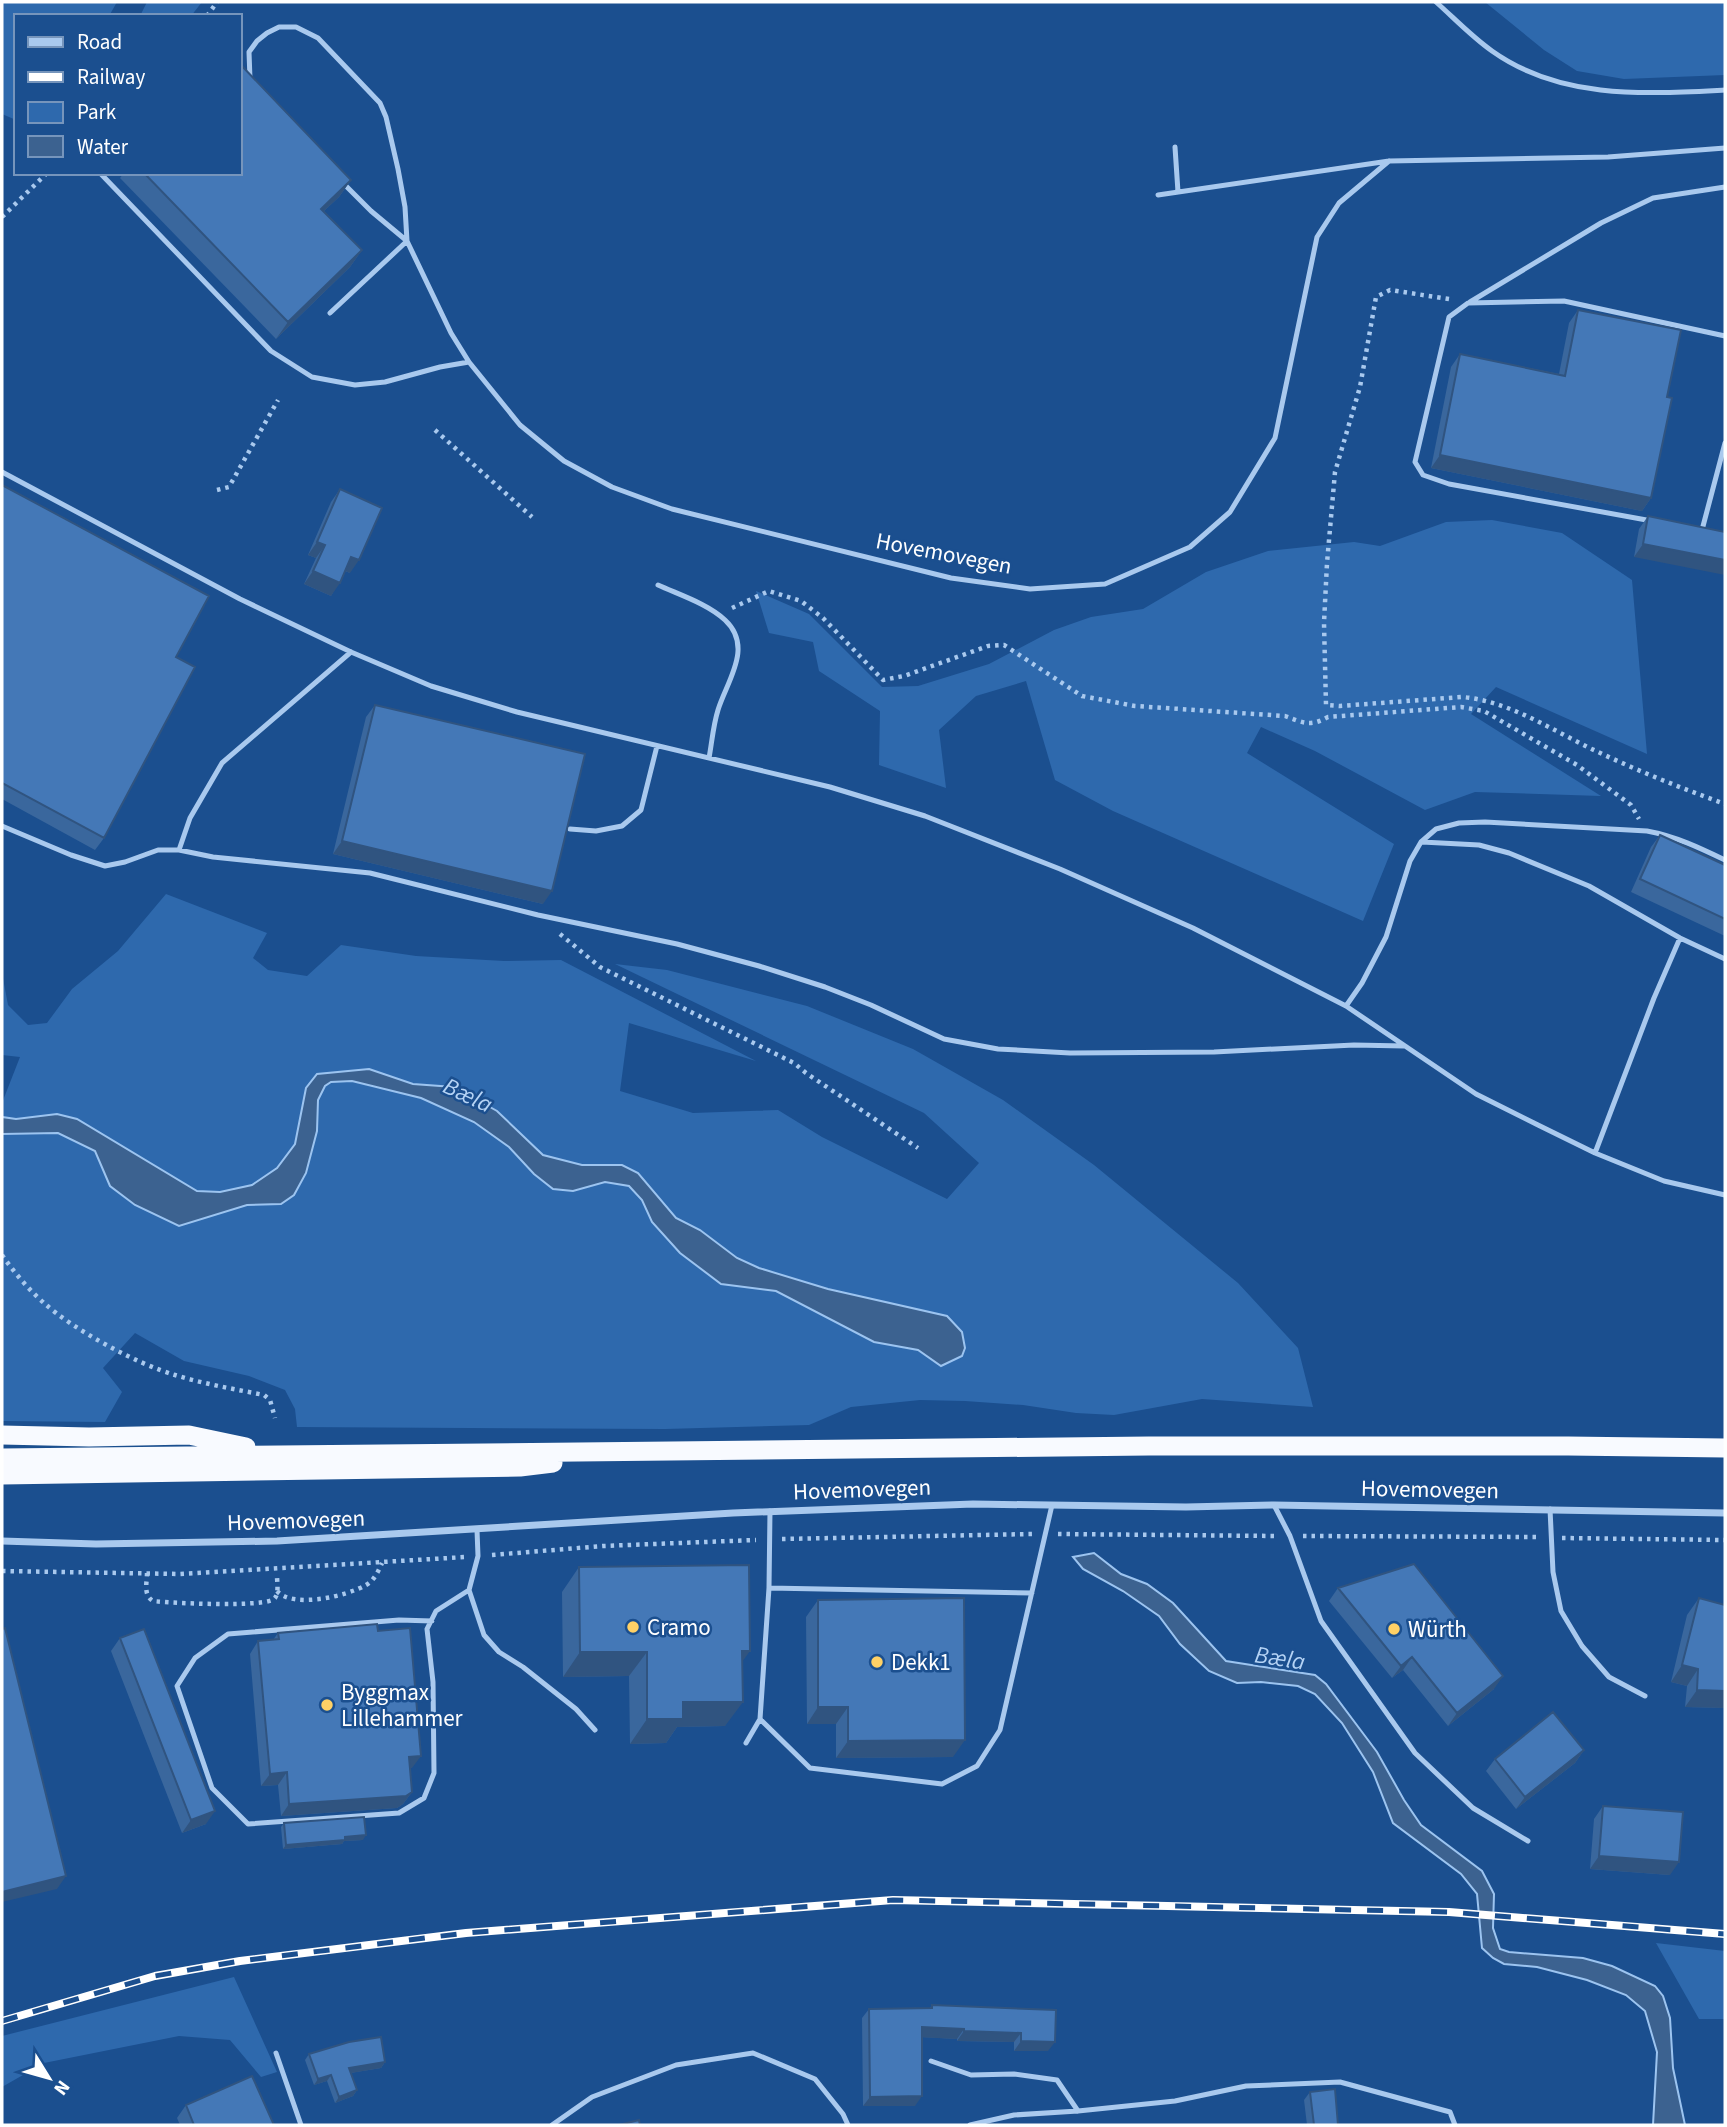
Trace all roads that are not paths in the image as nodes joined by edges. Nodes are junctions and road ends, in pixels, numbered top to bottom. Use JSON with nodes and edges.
{"nodes":[{"id":1,"x":1436,"y":2,"type":"edge"},
{"id":2,"x":252,"y":87,"type":"edge"},
{"id":3,"x":1725,"y":90,"type":"edge"},
{"id":4,"x":1175,"y":147,"type":"dead end"},
{"id":5,"x":1725,"y":148,"type":"edge"},
{"id":6,"x":1389,"y":161,"type":"junction"},
{"id":7,"x":102,"y":175,"type":"edge"},
{"id":8,"x":341,"y":182,"type":"edge"},
{"id":9,"x":1725,"y":187,"type":"edge"},
{"id":10,"x":1178,"y":192,"type":"junction"},
{"id":11,"x":1158,"y":195,"type":"dead end"},
{"id":12,"x":407,"y":241,"type":"junction"},
{"id":13,"x":1468,"y":303,"type":"junction"},
{"id":14,"x":330,"y":313,"type":"dead end"},
{"id":15,"x":1725,"y":335,"type":"edge"},
{"id":16,"x":469,"y":362,"type":"junction"},
{"id":17,"x":1725,"y":443,"type":"edge"},
{"id":18,"x":2,"y":472,"type":"edge"},
{"id":19,"x":1662,"y":523,"type":"edge"},
{"id":20,"x":1689,"y":528,"type":"edge"},
{"id":21,"x":658,"y":585,"type":"dead end"},
{"id":22,"x":351,"y":652,"type":"junction"},
{"id":23,"x":657,"y":746,"type":"junction"},
{"id":24,"x":709,"y":758,"type":"junction"},
{"id":25,"x":2,"y":825,"type":"edge"},
{"id":26,"x":570,"y":829,"type":"edge"},
{"id":27,"x":1421,"y":842,"type":"junction"},
{"id":28,"x":179,"y":850,"type":"junction"},
{"id":29,"x":1725,"y":860,"type":"edge"},
{"id":30,"x":1680,"y":938,"type":"junction"},
{"id":31,"x":1725,"y":959,"type":"edge"},
{"id":32,"x":1346,"y":1006,"type":"junction"},
{"id":33,"x":1404,"y":1046,"type":"junction"},
{"id":34,"x":1595,"y":1153,"type":"junction"},
{"id":35,"x":1725,"y":1195,"type":"edge"},
{"id":36,"x":2,"y":1435,"type":"edge"},
{"id":37,"x":1725,"y":1448,"type":"edge"},
{"id":38,"x":589,"y":1452,"type":"junction"},
{"id":39,"x":281,"y":1454,"type":"junction"},
{"id":40,"x":2,"y":1458,"type":"edge"},
{"id":41,"x":2,"y":1475,"type":"edge"},
{"id":42,"x":1052,"y":1505,"type":"junction"},
{"id":43,"x":1274,"y":1505,"type":"junction"},
{"id":44,"x":1550,"y":1509,"type":"junction"},
{"id":45,"x":770,"y":1511,"type":"junction"},
{"id":46,"x":1725,"y":1513,"type":"edge"},
{"id":47,"x":477,"y":1530,"type":"junction"},
{"id":48,"x":2,"y":1541,"type":"edge"},
{"id":49,"x":769,"y":1588,"type":"junction"},
{"id":50,"x":469,"y":1590,"type":"junction"},
{"id":51,"x":1032,"y":1593,"type":"junction"},
{"id":52,"x":432,"y":1621,"type":"junction"},
{"id":53,"x":1645,"y":1696,"type":"dead end"},
{"id":54,"x":760,"y":1719,"type":"junction"},
{"id":55,"x":595,"y":1730,"type":"dead end"},
{"id":56,"x":746,"y":1743,"type":"dead end"},
{"id":57,"x":1528,"y":1841,"type":"dead end"},
{"id":58,"x":276,"y":2053,"type":"dead end"},
{"id":59,"x":931,"y":2061,"type":"dead end"},
{"id":60,"x":1078,"y":2111,"type":"junction"},
{"id":61,"x":302,"y":2125,"type":"edge"},
{"id":62,"x":552,"y":2125,"type":"edge"},
{"id":63,"x":848,"y":2125,"type":"edge"},
{"id":64,"x":970,"y":2125,"type":"edge"},
{"id":65,"x":1455,"y":2125,"type":"edge"}],
"edges":[{"from":1,"to":3,"type":"lane"},
{"from":2,"to":12,"type":"lane","name":"Hovemovegen"},
{"from":4,"to":10,"type":"lane"},
{"from":5,"to":6,"type":"lane"},
{"from":6,"to":10,"type":"lane"},
{"from":6,"to":16,"type":"lane","name":"Hovemovegen"},
{"from":7,"to":16,"type":"lane"},
{"from":8,"to":12,"type":"lane","name":"Hovemovegen"},
{"from":9,"to":13,"type":"lane"},
{"from":10,"to":11,"type":"lane"},
{"from":12,"to":14,"type":"lane"},
{"from":12,"to":16,"type":"lane","name":"Hovemovegen"},
{"from":13,"to":15,"type":"lane"},
{"from":13,"to":19,"type":"lane"},
{"from":17,"to":20,"type":"lane"},
{"from":18,"to":22,"type":"lane"},
{"from":21,"to":24,"type":"lane"},
{"from":22,"to":23,"type":"lane"},
{"from":22,"to":28,"type":"lane"},
{"from":23,"to":24,"type":"lane"},
{"from":23,"to":26,"type":"lane"},
{"from":24,"to":32,"type":"lane"},
{"from":25,"to":28,"type":"lane"},
{"from":27,"to":29,"type":"lane"},
{"from":27,"to":30,"type":"lane"},
{"from":27,"to":32,"type":"lane"},
{"from":28,"to":33,"type":"lane"},
{"from":30,"to":31,"type":"lane"},
{"from":30,"to":34,"type":"lane"},
{"from":32,"to":33,"type":"lane"},
{"from":33,"to":34,"type":"lane"},
{"from":34,"to":35,"type":"lane"},
{"from":36,"to":39,"type":"highway"},
{"from":37,"to":38,"type":"highway"},
{"from":38,"to":39,"type":"highway"},
{"from":38,"to":41,"type":"highway"},
{"from":39,"to":40,"type":"highway"},
{"from":42,"to":43,"type":"street","name":"Hovemovegen"},
{"from":42,"to":45,"type":"street","name":"Hovemovegen"},
{"from":42,"to":51,"type":"lane"},
{"from":43,"to":44,"type":"street","name":"Hovemovegen"},
{"from":43,"to":57,"type":"lane"},
{"from":44,"to":46,"type":"street","name":"Hovemovegen"},
{"from":44,"to":53,"type":"lane"},
{"from":45,"to":47,"type":"street","name":"Hovemovegen"},
{"from":45,"to":49,"type":"lane"},
{"from":47,"to":48,"type":"street","name":"Hovemovegen"},
{"from":47,"to":50,"type":"lane"},
{"from":49,"to":51,"type":"lane"},
{"from":49,"to":54,"type":"lane"},
{"from":50,"to":52,"type":"lane"},
{"from":50,"to":55,"type":"lane"},
{"from":51,"to":54,"type":"lane"},
{"from":52,"to":52,"type":"lane"},
{"from":54,"to":56,"type":"lane"},
{"from":58,"to":61,"type":"lane"},
{"from":59,"to":60,"type":"lane"},
{"from":60,"to":64,"type":"lane"},
{"from":60,"to":65,"type":"lane"},
{"from":62,"to":63,"type":"lane"}]}
